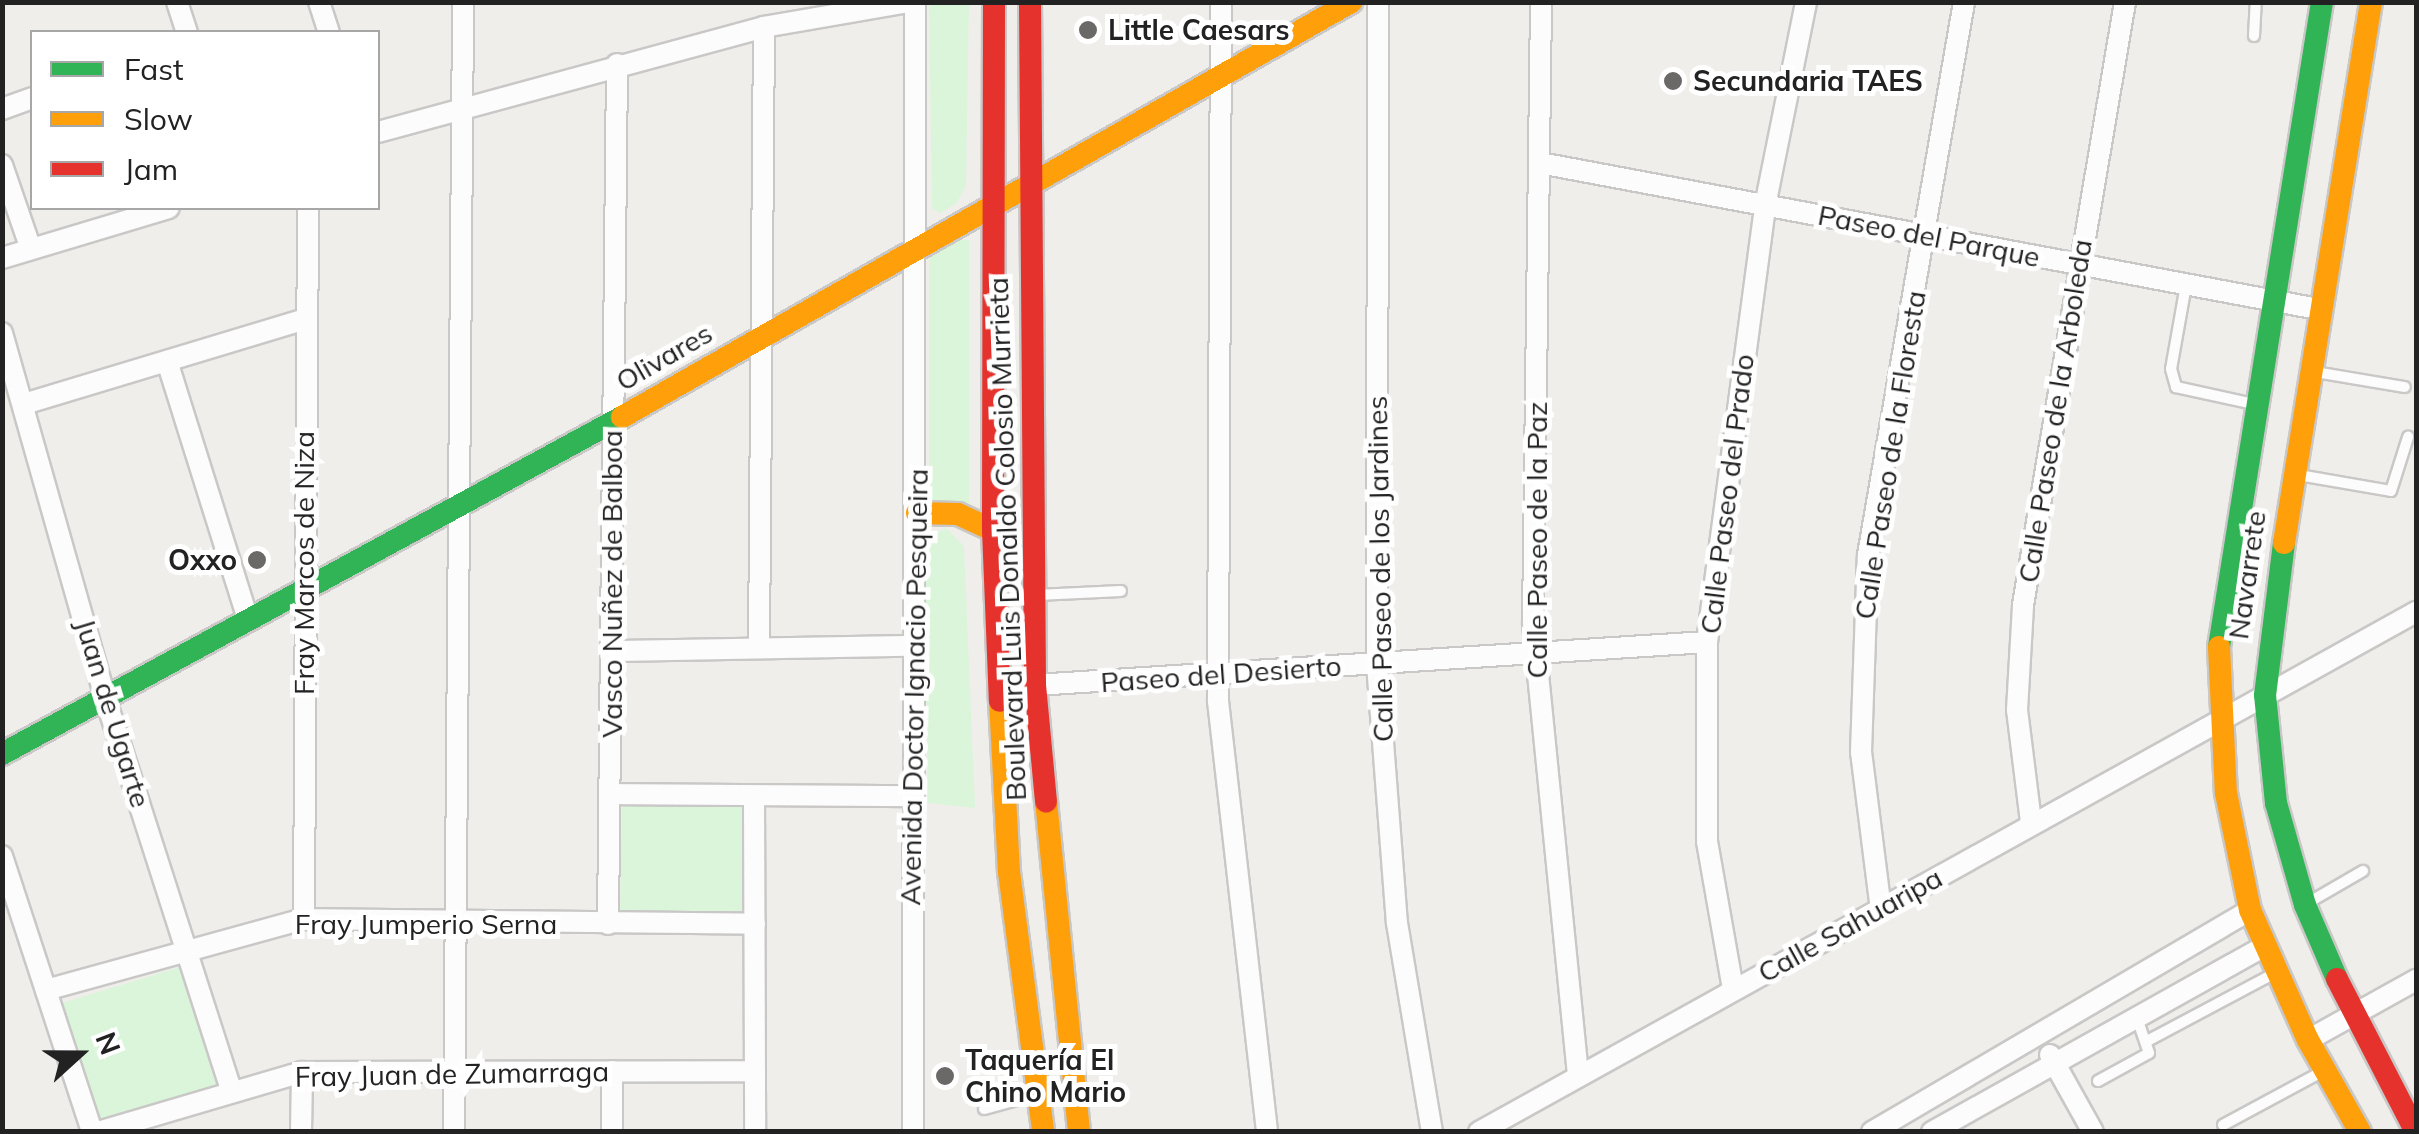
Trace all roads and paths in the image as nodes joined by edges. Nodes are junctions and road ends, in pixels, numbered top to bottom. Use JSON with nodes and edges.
{"nodes":[{"id":1,"x":177,"y":2,"type":"edge"},
{"id":2,"x":319,"y":2,"type":"edge"},
{"id":3,"x":464,"y":2,"type":"edge"},
{"id":4,"x":911,"y":2,"type":"edge"},
{"id":5,"x":994,"y":2,"type":"edge"},
{"id":6,"x":1030,"y":2,"type":"edge"},
{"id":7,"x":1221,"y":2,"type":"edge"},
{"id":8,"x":1351,"y":2,"type":"edge"},
{"id":9,"x":1378,"y":2,"type":"edge"},
{"id":10,"x":1541,"y":2,"type":"edge"},
{"id":11,"x":1806,"y":2,"type":"edge"},
{"id":12,"x":1964,"y":2,"type":"edge"},
{"id":13,"x":2125,"y":2,"type":"edge"},
{"id":14,"x":2256,"y":2,"type":"edge"},
{"id":15,"x":2322,"y":2,"type":"edge"},
{"id":16,"x":2371,"y":2,"type":"edge"},
{"id":17,"x":764,"y":27,"type":"junction"},
{"id":18,"x":186,"y":30,"type":"edge"},
{"id":19,"x":328,"y":30,"type":"edge"},
{"id":20,"x":2254,"y":36,"type":"dead end"},
{"id":21,"x":617,"y":64,"type":"junction"},
{"id":22,"x":1221,"y":73,"type":"junction"},
{"id":23,"x":30,"y":99,"type":"edge"},
{"id":24,"x":461,"y":104,"type":"junction"},
{"id":25,"x":2,"y":109,"type":"edge"},
{"id":26,"x":994,"y":110,"type":"junction"},
{"id":27,"x":1028,"y":123,"type":"junction"},
{"id":28,"x":380,"y":131,"type":"edge"},
{"id":29,"x":2,"y":164,"type":"edge"},
{"id":30,"x":1540,"y":164,"type":"junction"},
{"id":31,"x":1029,"y":183,"type":"junction"},
{"id":32,"x":993,"y":203,"type":"junction"},
{"id":33,"x":1765,"y":206,"type":"junction"},
{"id":34,"x":162,"y":210,"type":"edge"},
{"id":35,"x":308,"y":210,"type":"edge"},
{"id":36,"x":1925,"y":235,"type":"junction"},
{"id":37,"x":919,"y":243,"type":"junction"},
{"id":38,"x":31,"y":249,"type":"junction"},
{"id":39,"x":2,"y":258,"type":"edge"},
{"id":40,"x":2079,"y":264,"type":"junction"},
{"id":41,"x":2186,"y":284,"type":"junction"},
{"id":42,"x":2270,"y":300,"type":"junction"},
{"id":43,"x":2318,"y":308,"type":"junction"},
{"id":44,"x":306,"y":319,"type":"junction"},
{"id":45,"x":2,"y":332,"type":"edge"},
{"id":46,"x":763,"y":335,"type":"junction"},
{"id":47,"x":167,"y":360,"type":"junction"},
{"id":48,"x":2308,"y":371,"type":"junction"},
{"id":49,"x":2406,"y":387,"type":"dead end"},
{"id":50,"x":24,"y":404,"type":"junction"},
{"id":51,"x":2253,"y":404,"type":"junction"},
{"id":52,"x":614,"y":422,"type":"junction"},
{"id":53,"x":2408,"y":437,"type":"dead end"},
{"id":54,"x":2292,"y":474,"type":"junction"},
{"id":55,"x":462,"y":502,"type":"junction"},
{"id":56,"x":917,"y":513,"type":"junction"},
{"id":57,"x":993,"y":530,"type":"junction"},
{"id":58,"x":302,"y":588,"type":"junction"},
{"id":59,"x":1122,"y":590,"type":"dead end"},
{"id":60,"x":1034,"y":595,"type":"junction"},
{"id":61,"x":2416,"y":612,"type":"edge"},
{"id":62,"x":247,"y":616,"type":"junction"},
{"id":63,"x":1707,"y":642,"type":"junction"},
{"id":64,"x":911,"y":646,"type":"junction"},
{"id":65,"x":759,"y":648,"type":"junction"},
{"id":66,"x":613,"y":650,"type":"junction"},
{"id":67,"x":1535,"y":656,"type":"junction"},
{"id":68,"x":1376,"y":664,"type":"junction"},
{"id":69,"x":1218,"y":674,"type":"junction"},
{"id":70,"x":1035,"y":686,"type":"junction"},
{"id":71,"x":104,"y":694,"type":"junction"},
{"id":72,"x":2265,"y":694,"type":"junction"},
{"id":73,"x":2219,"y":718,"type":"junction"},
{"id":74,"x":2,"y":754,"type":"edge"},
{"id":75,"x":610,"y":794,"type":"junction"},
{"id":76,"x":754,"y":796,"type":"junction"},
{"id":77,"x":909,"y":796,"type":"junction"},
{"id":78,"x":2031,"y":822,"type":"junction"},
{"id":79,"x":2,"y":856,"type":"edge"},
{"id":80,"x":2364,"y":871,"type":"dead end"},
{"id":81,"x":2305,"y":905,"type":"junction"},
{"id":82,"x":1881,"y":910,"type":"junction"},
{"id":83,"x":2250,"y":910,"type":"junction"},
{"id":84,"x":304,"y":919,"type":"junction"},
{"id":85,"x":453,"y":922,"type":"junction"},
{"id":86,"x":608,"y":924,"type":"junction"},
{"id":87,"x":755,"y":924,"type":"junction"},
{"id":88,"x":2265,"y":946,"type":"junction"},
{"id":89,"x":189,"y":948,"type":"junction"},
{"id":90,"x":2276,"y":972,"type":"junction"},
{"id":91,"x":2416,"y":980,"type":"edge"},
{"id":92,"x":1733,"y":989,"type":"junction"},
{"id":93,"x":46,"y":990,"type":"junction"},
{"id":94,"x":2353,"y":1015,"type":"junction"},
{"id":95,"x":2136,"y":1017,"type":"junction"},
{"id":96,"x":2040,"y":1038,"type":"junction"},
{"id":97,"x":2148,"y":1040,"type":"junction"},
{"id":98,"x":2308,"y":1040,"type":"junction"},
{"id":99,"x":2054,"y":1063,"type":"junction"},
{"id":100,"x":2326,"y":1069,"type":"junction"},
{"id":101,"x":754,"y":1070,"type":"junction"},
{"id":102,"x":612,"y":1071,"type":"junction"},
{"id":103,"x":302,"y":1072,"type":"junction"},
{"id":104,"x":455,"y":1072,"type":"junction"},
{"id":105,"x":1578,"y":1076,"type":"junction"},
{"id":106,"x":2098,"y":1081,"type":"dead end"},
{"id":107,"x":232,"y":1090,"type":"junction"},
{"id":108,"x":1038,"y":1094,"type":"junction"},
{"id":109,"x":984,"y":1109,"type":"dead end"},
{"id":110,"x":918,"y":1122,"type":"edge"},
{"id":111,"x":2223,"y":1125,"type":"dead end"},
{"id":112,"x":95,"y":1132,"type":"edge"},
{"id":113,"x":301,"y":1132,"type":"edge"},
{"id":114,"x":454,"y":1132,"type":"edge"},
{"id":115,"x":612,"y":1132,"type":"edge"},
{"id":116,"x":755,"y":1132,"type":"edge"},
{"id":117,"x":1043,"y":1132,"type":"edge"},
{"id":118,"x":1079,"y":1132,"type":"edge"},
{"id":119,"x":1267,"y":1132,"type":"edge"},
{"id":120,"x":1432,"y":1132,"type":"edge"},
{"id":121,"x":1480,"y":1132,"type":"edge"},
{"id":122,"x":1872,"y":1132,"type":"edge"},
{"id":123,"x":1932,"y":1132,"type":"edge"},
{"id":124,"x":2094,"y":1132,"type":"edge"},
{"id":125,"x":2360,"y":1132,"type":"edge"},
{"id":126,"x":2416,"y":1132,"type":"edge"}],
"edges":[{"from":1,"to":18,"type":"street"},
{"from":2,"to":19,"type":"street"},
{"from":3,"to":24,"type":"street"},
{"from":4,"to":17,"type":"street"},
{"from":4,"to":37,"type":"street","name":"Avenida Doctor Ignacio Pesqueira"},
{"from":5,"to":26,"type":"main road","name":"Boulevard Luis Donaldo Colosio Murrieta"},
{"from":6,"to":27,"type":"main road","name":"Boulevard Luis Donaldo Colosio Murrieta"},
{"from":7,"to":22,"type":"street"},
{"from":8,"to":22,"type":"main road","name":"Olivares"},
{"from":9,"to":68,"type":"street","name":"Calle Paseo de los Jardines"},
{"from":10,"to":30,"type":"street","name":"Calle Paseo de la Paz"},
{"from":11,"to":33,"type":"street","name":"Calle Paseo del Prado"},
{"from":12,"to":36,"type":"street","name":"Calle Paseo de la Floresta"},
{"from":13,"to":40,"type":"street","name":"Calle Paseo de la Arboleda"},
{"from":14,"to":20,"type":"lane"},
{"from":15,"to":42,"type":"main road","name":"Navarrete"},
{"from":16,"to":43,"type":"main road","name":"Navarrete"},
{"from":17,"to":21,"type":"street"},
{"from":17,"to":46,"type":"street"},
{"from":21,"to":24,"type":"street"},
{"from":21,"to":52,"type":"street","name":"Vasco Nuñez de Balboa"},
{"from":22,"to":31,"type":"main road","name":"Olivares"},
{"from":22,"to":69,"type":"street"},
{"from":23,"to":25,"type":"street"},
{"from":24,"to":28,"type":"street"},
{"from":24,"to":55,"type":"street"},
{"from":26,"to":27,"type":"main road"},
{"from":26,"to":32,"type":"main road","name":"Boulevard Luis Donaldo Colosio Murrieta"},
{"from":27,"to":31,"type":"main road","name":"Boulevard Luis Donaldo Colosio Murrieta"},
{"from":29,"to":38,"type":"street"},
{"from":30,"to":33,"type":"street","name":"Paseo del Parque"},
{"from":30,"to":67,"type":"street","name":"Calle Paseo de la Paz"},
{"from":31,"to":32,"type":"main road","name":"Olivares"},
{"from":31,"to":60,"type":"main road","name":"Boulevard Luis Donaldo Colosio Murrieta"},
{"from":32,"to":37,"type":"main road","name":"Olivares"},
{"from":32,"to":57,"type":"main road","name":"Boulevard Luis Donaldo Colosio Murrieta"},
{"from":33,"to":36,"type":"street","name":"Paseo del Parque"},
{"from":33,"to":63,"type":"street","name":"Calle Paseo del Prado"},
{"from":34,"to":38,"type":"street"},
{"from":35,"to":44,"type":"street","name":"Fray Marcos de Niza"},
{"from":36,"to":40,"type":"street","name":"Paseo del Parque"},
{"from":36,"to":82,"type":"street","name":"Calle Paseo de la Floresta"},
{"from":37,"to":46,"type":"main road","name":"Olivares"},
{"from":37,"to":56,"type":"street","name":"Avenida Doctor Ignacio Pesqueira"},
{"from":38,"to":39,"type":"street"},
{"from":40,"to":41,"type":"street","name":"Paseo del Parque"},
{"from":40,"to":78,"type":"street","name":"Calle Paseo de la Arboleda"},
{"from":41,"to":42,"type":"street","name":"Paseo del Parque"},
{"from":41,"to":51,"type":"lane"},
{"from":42,"to":43,"type":"street","name":"Paseo del Parque"},
{"from":42,"to":51,"type":"main road","name":"Navarrete"},
{"from":43,"to":48,"type":"main road","name":"Navarrete"},
{"from":44,"to":47,"type":"street"},
{"from":44,"to":58,"type":"street","name":"Fray Marcos de Niza"},
{"from":45,"to":50,"type":"street","name":"Juan de Ugarte"},
{"from":46,"to":52,"type":"main road","name":"Olivares"},
{"from":46,"to":65,"type":"street"},
{"from":47,"to":50,"type":"street"},
{"from":47,"to":62,"type":"street"},
{"from":48,"to":49,"type":"lane"},
{"from":48,"to":54,"type":"main road","name":"Navarrete"},
{"from":50,"to":71,"type":"street","name":"Juan de Ugarte"},
{"from":51,"to":73,"type":"main road","name":"Navarrete"},
{"from":52,"to":55,"type":"main road","name":"Olivares"},
{"from":52,"to":66,"type":"street","name":"Vasco Nuñez de Balboa"},
{"from":53,"to":54,"type":"lane"},
{"from":54,"to":72,"type":"main road","name":"Navarrete"},
{"from":55,"to":58,"type":"main road","name":"Olivares"},
{"from":55,"to":85,"type":"street"},
{"from":56,"to":57,"type":"main road"},
{"from":56,"to":64,"type":"street","name":"Avenida Doctor Ignacio Pesqueira"},
{"from":57,"to":108,"type":"main road","name":"Boulevard Luis Donaldo Colosio Murrieta"},
{"from":58,"to":62,"type":"main road","name":"Olivares"},
{"from":58,"to":84,"type":"street","name":"Fray Marcos de Niza"},
{"from":59,"to":60,"type":"lane"},
{"from":60,"to":70,"type":"main road","name":"Boulevard Luis Donaldo Colosio Murrieta"},
{"from":61,"to":72,"type":"street","name":"Calle Sahuaripa"},
{"from":62,"to":71,"type":"main road","name":"Olivares"},
{"from":63,"to":67,"type":"street","name":"Paseo del Desierto"},
{"from":63,"to":92,"type":"street","name":"Calle Paseo del Prado"},
{"from":64,"to":65,"type":"street"},
{"from":64,"to":77,"type":"street","name":"Avenida Doctor Ignacio Pesqueira"},
{"from":65,"to":66,"type":"street"},
{"from":66,"to":75,"type":"street","name":"Vasco Nuñez de Balboa"},
{"from":67,"to":68,"type":"street","name":"Paseo del Desierto"},
{"from":67,"to":105,"type":"street","name":"Calle Paseo de la Paz"},
{"from":68,"to":69,"type":"street","name":"Paseo del Desierto"},
{"from":68,"to":120,"type":"street","name":"Calle Paseo de los Jardines"},
{"from":69,"to":70,"type":"street","name":"Paseo del Desierto"},
{"from":69,"to":119,"type":"street"},
{"from":70,"to":118,"type":"main road","name":"Boulevard Luis Donaldo Colosio Murrieta"},
{"from":71,"to":74,"type":"main road","name":"Olivares"},
{"from":71,"to":89,"type":"street","name":"Juan de Ugarte"},
{"from":72,"to":73,"type":"street","name":"Calle Sahuaripa"},
{"from":72,"to":81,"type":"main road","name":"Navarrete"},
{"from":73,"to":78,"type":"street","name":"Calle Sahuaripa"},
{"from":73,"to":83,"type":"main road","name":"Navarrete"},
{"from":75,"to":76,"type":"street"},
{"from":75,"to":86,"type":"street","name":"Vasco Nuñez de Balboa"},
{"from":76,"to":77,"type":"street"},
{"from":76,"to":87,"type":"street"},
{"from":77,"to":110,"type":"street","name":"Avenida Doctor Ignacio Pesqueira"},
{"from":78,"to":82,"type":"street","name":"Calle Sahuaripa"},
{"from":79,"to":93,"type":"street"},
{"from":80,"to":81,"type":"lane"},
{"from":81,"to":94,"type":"main road","name":"Navarrete"},
{"from":82,"to":92,"type":"street","name":"Calle Sahuaripa"},
{"from":83,"to":88,"type":"main road","name":"Navarrete"},
{"from":83,"to":96,"type":"street"},
{"from":84,"to":85,"type":"street","name":"Fray Jumperio Serna"},
{"from":84,"to":89,"type":"street","name":"Fray Jumperio Serna"},
{"from":85,"to":86,"type":"street","name":"Fray Jumperio Serna"},
{"from":85,"to":104,"type":"street"},
{"from":86,"to":87,"type":"street","name":"Fray Jumperio Serna"},
{"from":87,"to":101,"type":"street"},
{"from":88,"to":90,"type":"main road","name":"Navarrete"},
{"from":88,"to":95,"type":"street"},
{"from":89,"to":93,"type":"street","name":"Fray Jumperio Serna"},
{"from":89,"to":107,"type":"street","name":"Juan de Ugarte"},
{"from":90,"to":97,"type":"lane"},
{"from":90,"to":98,"type":"main road","name":"Navarrete"},
{"from":91,"to":94,"type":"street"},
{"from":92,"to":105,"type":"street","name":"Calle Sahuaripa"},
{"from":93,"to":112,"type":"street"},
{"from":94,"to":98,"type":"street"},
{"from":94,"to":126,"type":"main road","name":"Navarrete"},
{"from":95,"to":97,"type":"lane"},
{"from":95,"to":99,"type":"street"},
{"from":96,"to":99,"type":"street"},
{"from":96,"to":122,"type":"street"},
{"from":97,"to":106,"type":"lane"},
{"from":98,"to":100,"type":"main road","name":"Navarrete"},
{"from":99,"to":123,"type":"street"},
{"from":99,"to":124,"type":"street"},
{"from":100,"to":111,"type":"lane"},
{"from":100,"to":125,"type":"main road","name":"Navarrete"},
{"from":101,"to":102,"type":"street","name":"Fray Juan de Zumarraga"},
{"from":101,"to":116,"type":"street"},
{"from":102,"to":104,"type":"street","name":"Fray Juan de Zumarraga"},
{"from":102,"to":115,"type":"street"},
{"from":103,"to":104,"type":"street","name":"Fray Juan de Zumarraga"},
{"from":103,"to":107,"type":"street","name":"Fray Juan de Zumarraga"},
{"from":103,"to":113,"type":"street"},
{"from":104,"to":114,"type":"street"},
{"from":105,"to":121,"type":"street","name":"Calle Sahuaripa"},
{"from":107,"to":112,"type":"street","name":"Fray Juan de Zumarraga"},
{"from":108,"to":109,"type":"lane"},
{"from":108,"to":117,"type":"main road","name":"Boulevard Luis Donaldo Colosio Murrieta"}]}
